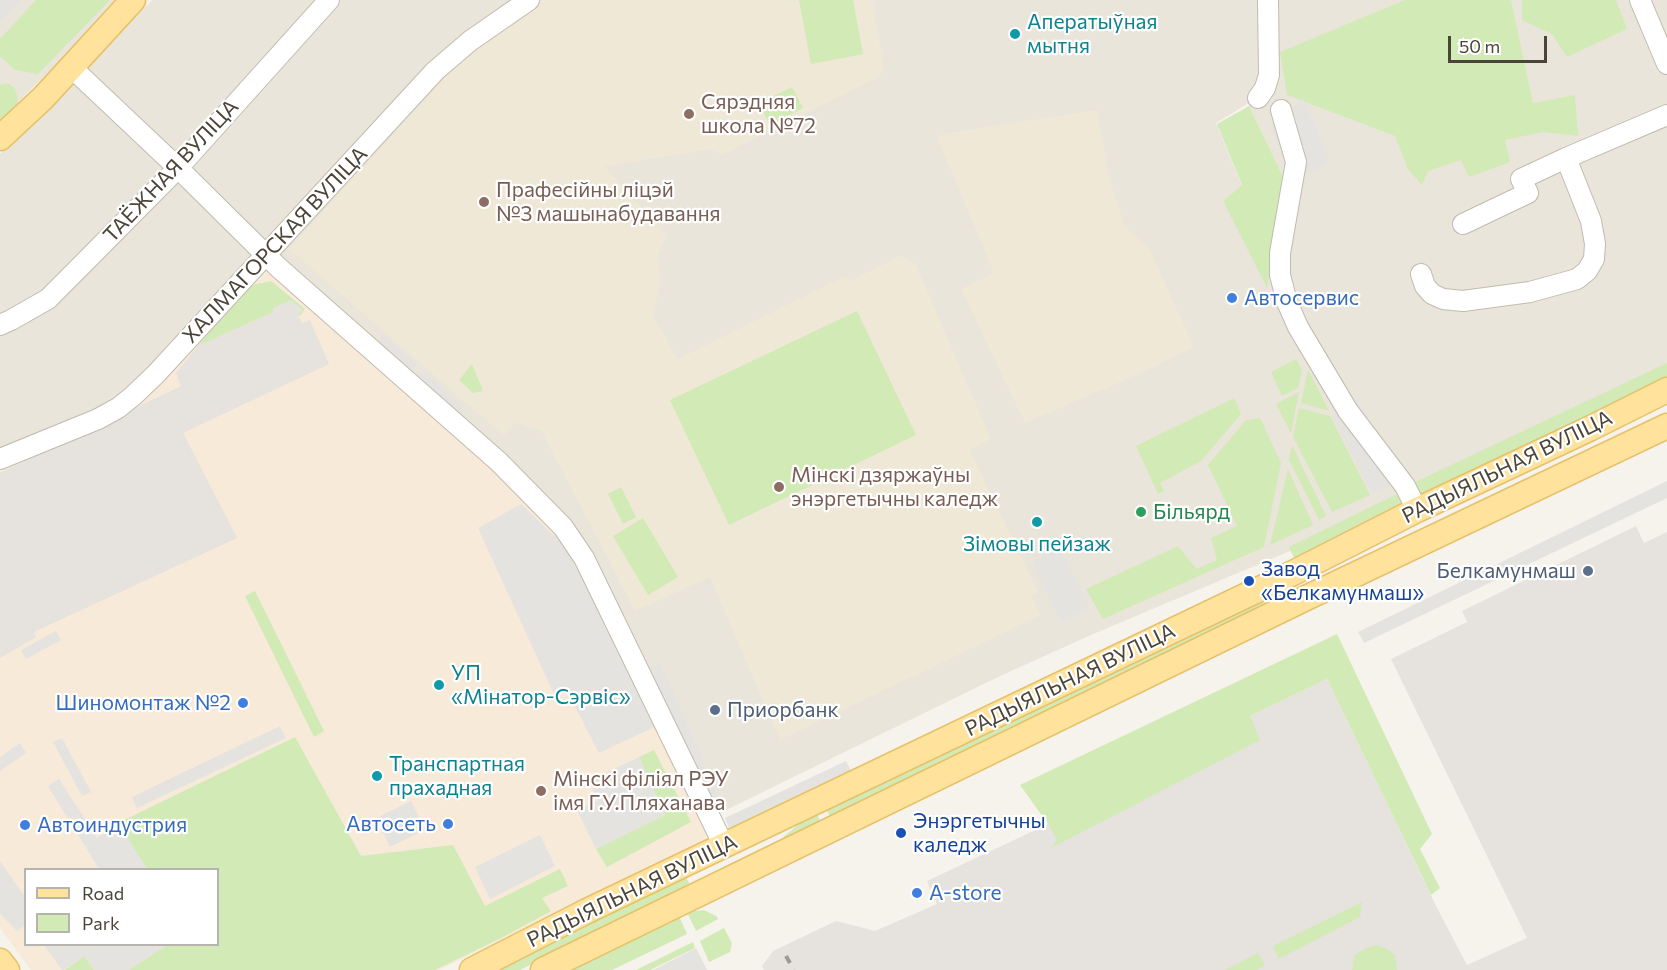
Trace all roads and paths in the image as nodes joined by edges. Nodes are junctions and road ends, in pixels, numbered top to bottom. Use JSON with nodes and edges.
{"nodes":[{"id":1,"x":133,"y":0,"type":"edge"},
{"id":2,"x":329,"y":0,"type":"edge"},
{"id":3,"x":529,"y":0,"type":"edge"},
{"id":4,"x":1268,"y":0,"type":"edge"},
{"id":5,"x":1640,"y":0,"type":"edge"},
{"id":6,"x":1667,"y":64,"type":"edge"},
{"id":7,"x":71,"y":67,"type":"junction"},
{"id":8,"x":1258,"y":98,"type":"dead end"},
{"id":9,"x":1281,"y":110,"type":"dead end"},
{"id":10,"x":1667,"y":115,"type":"edge"},
{"id":11,"x":0,"y":138,"type":"edge"},
{"id":12,"x":1566,"y":158,"type":"junction"},
{"id":13,"x":178,"y":168,"type":"junction"},
{"id":14,"x":1463,"y":224,"type":"dead end"},
{"id":15,"x":265,"y":255,"type":"junction"},
{"id":16,"x":1421,"y":274,"type":"dead end"},
{"id":17,"x":0,"y":325,"type":"edge"},
{"id":18,"x":1667,"y":390,"type":"edge"},
{"id":19,"x":1667,"y":426,"type":"edge"},
{"id":20,"x":1589,"y":429,"type":"junction"},
{"id":21,"x":1604,"y":456,"type":"junction"},
{"id":22,"x":0,"y":459,"type":"edge"},
{"id":23,"x":1417,"y":510,"type":"junction"},
{"id":24,"x":724,"y":846,"type":"junction"},
{"id":25,"x":0,"y":961,"type":"edge"},
{"id":26,"x":7,"y":970,"type":"edge"},
{"id":27,"x":472,"y":970,"type":"edge"},
{"id":28,"x":543,"y":970,"type":"edge"}],
"edges":[{"from":1,"to":7,"type":"main road"},
{"from":2,"to":13,"type":"street","name":"ТАЁЖНАЯ ВУЛІЦА"},
{"from":3,"to":15,"type":"street","name":"ХАЛМАГОРСКАЯ ВУЛІЦА"},
{"from":4,"to":8,"type":"street"},
{"from":5,"to":6,"type":"street"},
{"from":7,"to":11,"type":"main road"},
{"from":7,"to":13,"type":"street"},
{"from":9,"to":23,"type":"street"},
{"from":10,"to":12,"type":"street"},
{"from":12,"to":14,"type":"street"},
{"from":12,"to":16,"type":"street"},
{"from":13,"to":15,"type":"street"},
{"from":13,"to":17,"type":"street","name":"ТАЁЖНАЯ ВУЛІЦА"},
{"from":15,"to":22,"type":"street","name":"ХАЛМАГОРСКАЯ ВУЛІЦА"},
{"from":15,"to":24,"type":"street"},
{"from":18,"to":20,"type":"main road","name":"РАДЫЯЛЬНАЯ ВУЛІЦА"},
{"from":19,"to":21,"type":"main road","name":"РАДЫЯЛЬНАЯ ВУЛІЦА"},
{"from":20,"to":21,"type":"main road"},
{"from":20,"to":23,"type":"main road","name":"РАДЫЯЛЬНАЯ ВУЛІЦА"},
{"from":21,"to":28,"type":"main road","name":"РАДЫЯЛЬНАЯ ВУЛІЦА"},
{"from":23,"to":24,"type":"main road","name":"РАДЫЯЛЬНАЯ ВУЛІЦА"},
{"from":24,"to":27,"type":"main road","name":"РАДЫЯЛЬНАЯ ВУЛІЦА"},
{"from":25,"to":26,"type":"main road"}]}
